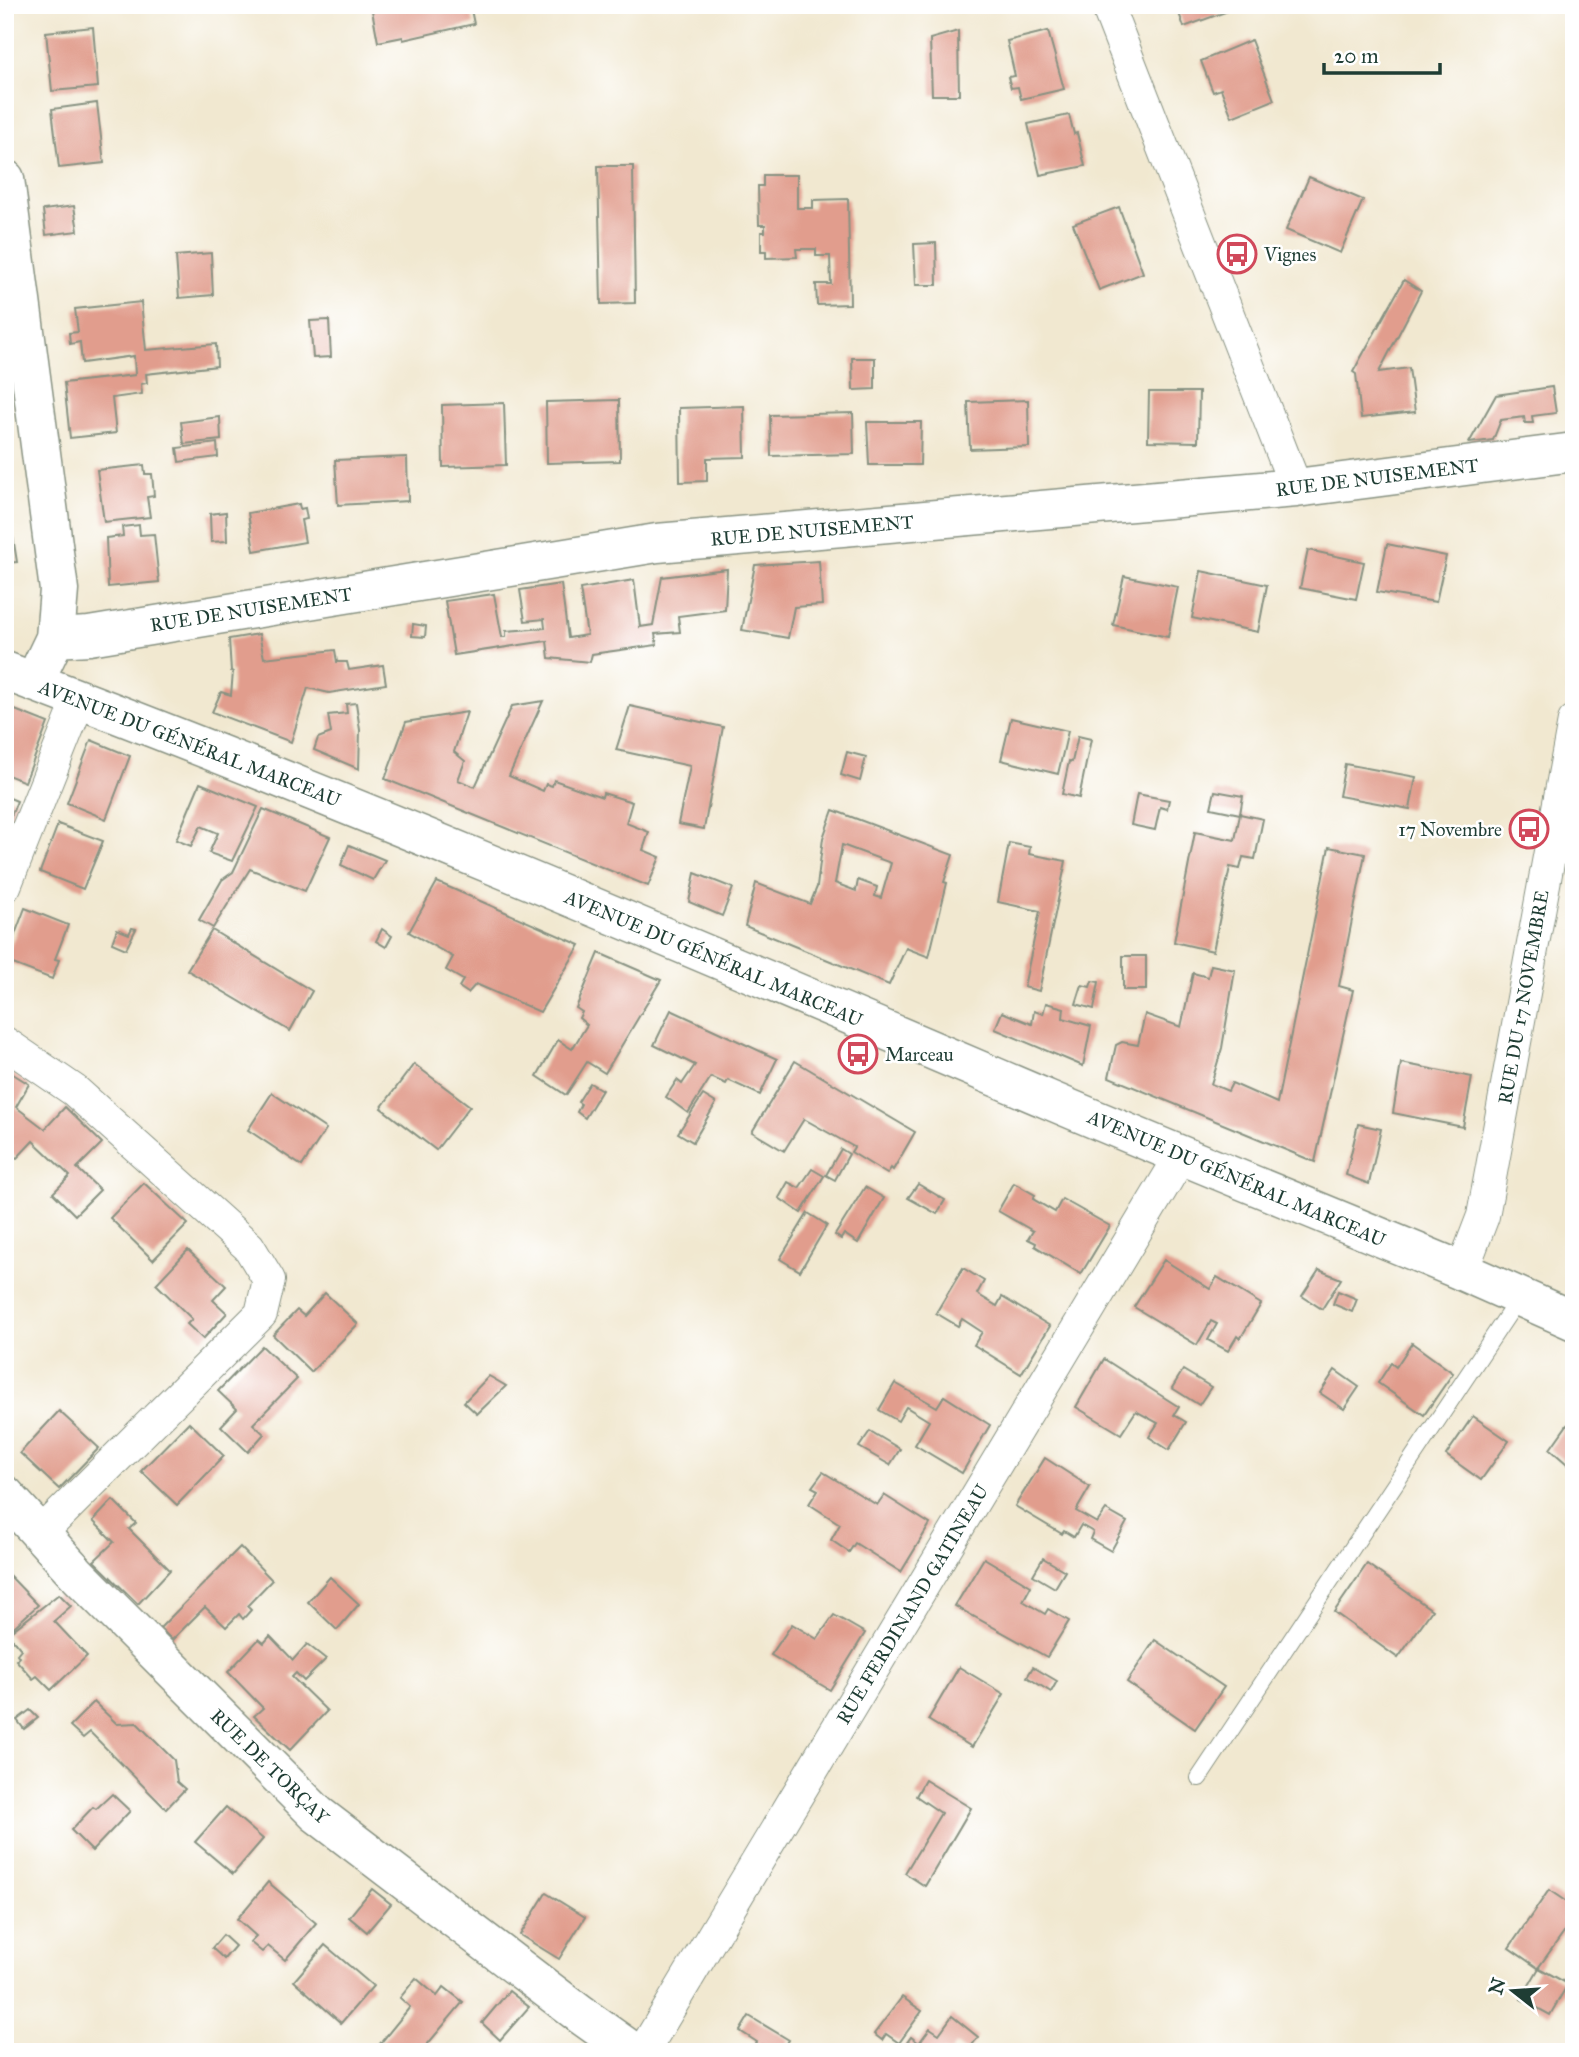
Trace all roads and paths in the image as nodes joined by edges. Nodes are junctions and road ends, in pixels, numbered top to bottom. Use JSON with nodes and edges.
{"nodes":[{"id":1,"x":1107,"y":5,"type":"edge"},
{"id":2,"x":5,"y":179,"type":"edge"},
{"id":3,"x":1574,"y":452,"type":"edge"},
{"id":4,"x":1296,"y":488,"type":"junction"},
{"id":5,"x":55,"y":638,"type":"junction"},
{"id":6,"x":20,"y":677,"type":"edge"},
{"id":7,"x":79,"y":700,"type":"junction"},
{"id":8,"x":1574,"y":721,"type":"edge"},
{"id":9,"x":5,"y":886,"type":"edge"},
{"id":10,"x":5,"y":1043,"type":"edge"},
{"id":11,"x":1181,"y":1156,"type":"junction"},
{"id":12,"x":1462,"y":1271,"type":"junction"},
{"id":13,"x":1519,"y":1297,"type":"junction"},
{"id":14,"x":1574,"y":1321,"type":"edge"},
{"id":15,"x":5,"y":1495,"type":"edge"},
{"id":16,"x":40,"y":1534,"type":"junction"},
{"id":17,"x":1199,"y":1778,"type":"dead end"},
{"id":18,"x":633,"y":2052,"type":"edge"},
{"id":19,"x":643,"y":2052,"type":"edge"}],
"edges":[{"from":1,"to":4,"type":"street"},
{"from":2,"to":5,"type":"street"},
{"from":3,"to":4,"type":"street","name":"RUE DE NUISEMENT"},
{"from":4,"to":5,"type":"street","name":"RUE DE NUISEMENT"},
{"from":5,"to":6,"type":"street"},
{"from":6,"to":7,"type":"street","name":"AVENUE DU GÉNÉRAL MARCEAU"},
{"from":7,"to":9,"type":"street"},
{"from":7,"to":11,"type":"street","name":"AVENUE DU GÉNÉRAL MARCEAU"},
{"from":8,"to":12,"type":"street","name":"RUE DU 17 NOVEMBRE"},
{"from":10,"to":16,"type":"street"},
{"from":11,"to":12,"type":"street","name":"AVENUE DU GÉNÉRAL MARCEAU"},
{"from":11,"to":19,"type":"street","name":"RUE FERDINAND GATINEAU"},
{"from":12,"to":13,"type":"street","name":"AVENUE DU GÉNÉRAL MARCEAU"},
{"from":13,"to":14,"type":"street","name":"AVENUE DU GÉNÉRAL MARCEAU"},
{"from":13,"to":17,"type":"lane"},
{"from":15,"to":16,"type":"street","name":"RUE DE TORÇAY"},
{"from":16,"to":18,"type":"street","name":"RUE DE TORÇAY"}]}
